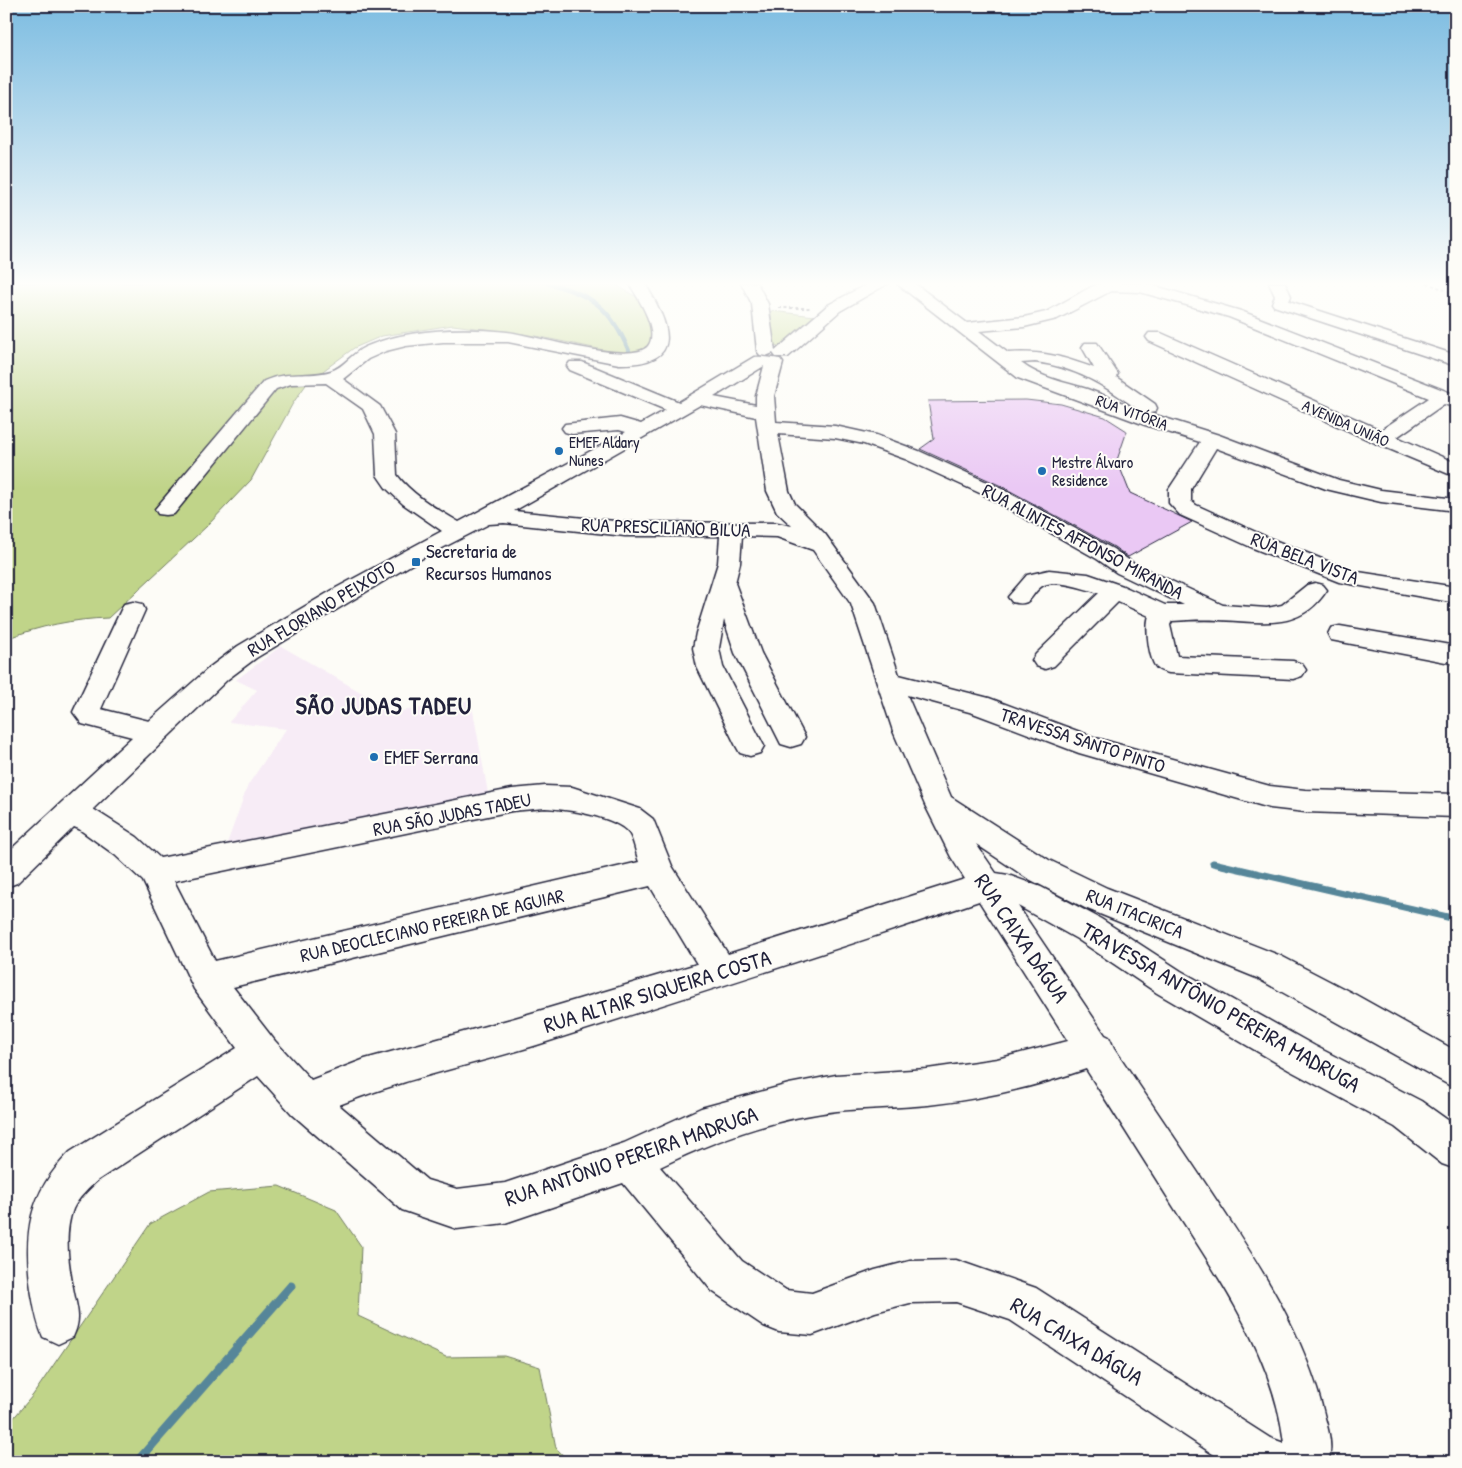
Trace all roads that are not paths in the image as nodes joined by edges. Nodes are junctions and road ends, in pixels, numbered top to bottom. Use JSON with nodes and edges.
{"nodes":[{"id":1,"x":371,"y":352,"type":"edge"},
{"id":2,"x":580,"y":352,"type":"edge"},
{"id":3,"x":650,"y":352,"type":"edge"},
{"id":4,"x":770,"y":352,"type":"edge"},
{"id":5,"x":778,"y":352,"type":"edge"},
{"id":6,"x":993,"y":352,"type":"edge"},
{"id":7,"x":1093,"y":352,"type":"edge"},
{"id":8,"x":1186,"y":352,"type":"edge"},
{"id":9,"x":1328,"y":352,"type":"edge"},
{"id":10,"x":1424,"y":352,"type":"edge"},
{"id":11,"x":771,"y":357,"type":"junction"},
{"id":12,"x":1003,"y":359,"type":"junction"},
{"id":13,"x":1456,"y":361,"type":"edge"},
{"id":14,"x":576,"y":366,"type":"dead end"},
{"id":15,"x":329,"y":377,"type":"junction"},
{"id":16,"x":1105,"y":378,"type":"junction"},
{"id":17,"x":1449,"y":400,"type":"edge"},
{"id":18,"x":688,"y":404,"type":"junction"},
{"id":19,"x":766,"y":412,"type":"junction"},
{"id":20,"x":1152,"y":421,"type":"junction"},
{"id":21,"x":572,"y":428,"type":"dead end"},
{"id":22,"x":642,"y":430,"type":"junction"},
{"id":23,"x":1382,"y":439,"type":"junction"},
{"id":24,"x":1212,"y":440,"type":"junction"},
{"id":25,"x":1456,"y":471,"type":"edge"},
{"id":26,"x":778,"y":491,"type":"junction"},
{"id":27,"x":1456,"y":505,"type":"edge"},
{"id":28,"x":522,"y":508,"type":"junction"},
{"id":29,"x":166,"y":510,"type":"dead end"},
{"id":30,"x":468,"y":527,"type":"junction"},
{"id":31,"x":731,"y":531,"type":"junction"},
{"id":32,"x":756,"y":531,"type":"junction"},
{"id":33,"x":822,"y":548,"type":"junction"},
{"id":34,"x":724,"y":584,"type":"junction"},
{"id":35,"x":1315,"y":590,"type":"dead end"},
{"id":36,"x":1115,"y":591,"type":"junction"},
{"id":37,"x":1456,"y":595,"type":"edge"},
{"id":38,"x":1020,"y":597,"type":"dead end"},
{"id":39,"x":133,"y":610,"type":"dead end"},
{"id":40,"x":1219,"y":612,"type":"junction"},
{"id":41,"x":1162,"y":613,"type":"junction"},
{"id":42,"x":1340,"y":634,"type":"dead end"},
{"id":43,"x":1456,"y":656,"type":"edge"},
{"id":44,"x":1045,"y":660,"type":"dead end"},
{"id":45,"x":1293,"y":670,"type":"dead end"},
{"id":46,"x":888,"y":681,"type":"junction"},
{"id":47,"x":154,"y":732,"type":"junction"},
{"id":48,"x":791,"y":737,"type":"dead end"},
{"id":49,"x":750,"y":746,"type":"dead end"},
{"id":50,"x":940,"y":805,"type":"junction"},
{"id":51,"x":1456,"y":806,"type":"edge"},
{"id":52,"x":72,"y":812,"type":"junction"},
{"id":53,"x":658,"y":871,"type":"junction"},
{"id":54,"x":154,"y":872,"type":"junction"},
{"id":55,"x":6,"y":874,"type":"edge"},
{"id":56,"x":997,"y":886,"type":"junction"},
{"id":57,"x":720,"y":971,"type":"junction"},
{"id":58,"x":206,"y":978,"type":"junction"},
{"id":59,"x":1096,"y":1049,"type":"junction"},
{"id":60,"x":262,"y":1053,"type":"junction"},
{"id":61,"x":1456,"y":1071,"type":"edge"},
{"id":62,"x":305,"y":1101,"type":"junction"},
{"id":63,"x":1456,"y":1150,"type":"edge"},
{"id":64,"x":630,"y":1161,"type":"junction"},
{"id":65,"x":58,"y":1322,"type":"dead end"},
{"id":66,"x":1273,"y":1462,"type":"edge"},
{"id":67,"x":1300,"y":1462,"type":"edge"}],
"edges":[{"from":1,"to":15,"type":"street"},
{"from":2,"to":3,"type":"street"},
{"from":4,"to":11,"type":"street"},
{"from":5,"to":11,"type":"street"},
{"from":6,"to":12,"type":"street","name":"RUA VITÓRIA"},
{"from":7,"to":16,"type":"street"},
{"from":8,"to":23,"type":"street","name":"AVENIDA UNIÃO"},
{"from":9,"to":17,"type":"street"},
{"from":10,"to":13,"type":"street"},
{"from":11,"to":18,"type":"street"},
{"from":11,"to":19,"type":"street"},
{"from":12,"to":16,"type":"street"},
{"from":12,"to":20,"type":"street","name":"RUA VITÓRIA"},
{"from":14,"to":18,"type":"street","name":"RUA ALINTES AFFONSO MIRANDA"},
{"from":15,"to":29,"type":"street"},
{"from":15,"to":30,"type":"street"},
{"from":16,"to":20,"type":"street"},
{"from":17,"to":23,"type":"street"},
{"from":18,"to":19,"type":"street","name":"RUA ALINTES AFFONSO MIRANDA"},
{"from":18,"to":22,"type":"street"},
{"from":19,"to":26,"type":"street"},
{"from":19,"to":40,"type":"street","name":"RUA ALINTES AFFONSO MIRANDA"},
{"from":20,"to":24,"type":"street","name":"RUA VITÓRIA"},
{"from":21,"to":22,"type":"street"},
{"from":22,"to":28,"type":"street"},
{"from":23,"to":25,"type":"street","name":"AVENIDA UNIÃO"},
{"from":24,"to":27,"type":"street","name":"RUA VITÓRIA"},
{"from":24,"to":37,"type":"street","name":"RUA BELA VISTA"},
{"from":26,"to":32,"type":"street"},
{"from":26,"to":33,"type":"street"},
{"from":28,"to":30,"type":"street","name":"RUA PRESCILIANO BILUA"},
{"from":28,"to":31,"type":"street","name":"RUA PRESCILIANO BILUA"},
{"from":30,"to":47,"type":"street","name":"RUA FLORIANO PEIXOTO"},
{"from":31,"to":32,"type":"street","name":"RUA PRESCILIANO BILUA"},
{"from":31,"to":34,"type":"street"},
{"from":32,"to":33,"type":"street","name":"RUA PRESCILIANO BILUA"},
{"from":33,"to":46,"type":"street"},
{"from":34,"to":48,"type":"street"},
{"from":34,"to":49,"type":"street"},
{"from":35,"to":40,"type":"street"},
{"from":36,"to":38,"type":"street","name":"RUA ALINTES AFFONSO MIRANDA"},
{"from":36,"to":41,"type":"street","name":"RUA ALINTES AFFONSO MIRANDA"},
{"from":36,"to":44,"type":"street"},
{"from":39,"to":47,"type":"street"},
{"from":40,"to":41,"type":"street","name":"RUA ALINTES AFFONSO MIRANDA"},
{"from":41,"to":45,"type":"street"},
{"from":42,"to":43,"type":"street"},
{"from":46,"to":50,"type":"street"},
{"from":46,"to":51,"type":"street","name":"TRAVESSA SANTO PINTO"},
{"from":47,"to":52,"type":"street","name":"RUA FLORIANO PEIXOTO"},
{"from":50,"to":56,"type":"street","name":"RUA CAIXA DÁGUA"},
{"from":50,"to":61,"type":"street","name":"RUA ITACIRICA"},
{"from":52,"to":54,"type":"street","name":"RUA ANTÔNIO PEREIRA MADRUGA"},
{"from":52,"to":55,"type":"street","name":"RUA FLORIANO PEIXOTO"},
{"from":53,"to":54,"type":"street","name":"RUA SÃO JUDAS TADEU"},
{"from":53,"to":57,"type":"street","name":"RUA SÃO JUDAS TADEU"},
{"from":53,"to":58,"type":"street","name":"RUA DEOCLECIANO PEREIRA DE AGUIAR"},
{"from":54,"to":58,"type":"street","name":"RUA ANTÔNIO PEREIRA MADRUGA"},
{"from":56,"to":57,"type":"street","name":"RUA ALTAIR SIQUEIRA COSTA"},
{"from":56,"to":59,"type":"street","name":"RUA CAIXA DÁGUA"},
{"from":56,"to":63,"type":"street","name":"TRAVESSA ANTÔNIO PEREIRA MADRUGA"},
{"from":57,"to":62,"type":"street","name":"RUA ALTAIR SIQUEIRA COSTA"},
{"from":58,"to":60,"type":"street","name":"RUA ANTÔNIO PEREIRA MADRUGA"},
{"from":59,"to":64,"type":"street","name":"RUA ANTÔNIO PEREIRA MADRUGA"},
{"from":59,"to":67,"type":"street","name":"RUA CAIXA DÁGUA"},
{"from":60,"to":62,"type":"street","name":"RUA ANTÔNIO PEREIRA MADRUGA"},
{"from":60,"to":65,"type":"street"},
{"from":62,"to":64,"type":"street","name":"RUA ANTÔNIO PEREIRA MADRUGA"},
{"from":64,"to":66,"type":"street","name":"RUA CAIXA DÁGUA"}]}
